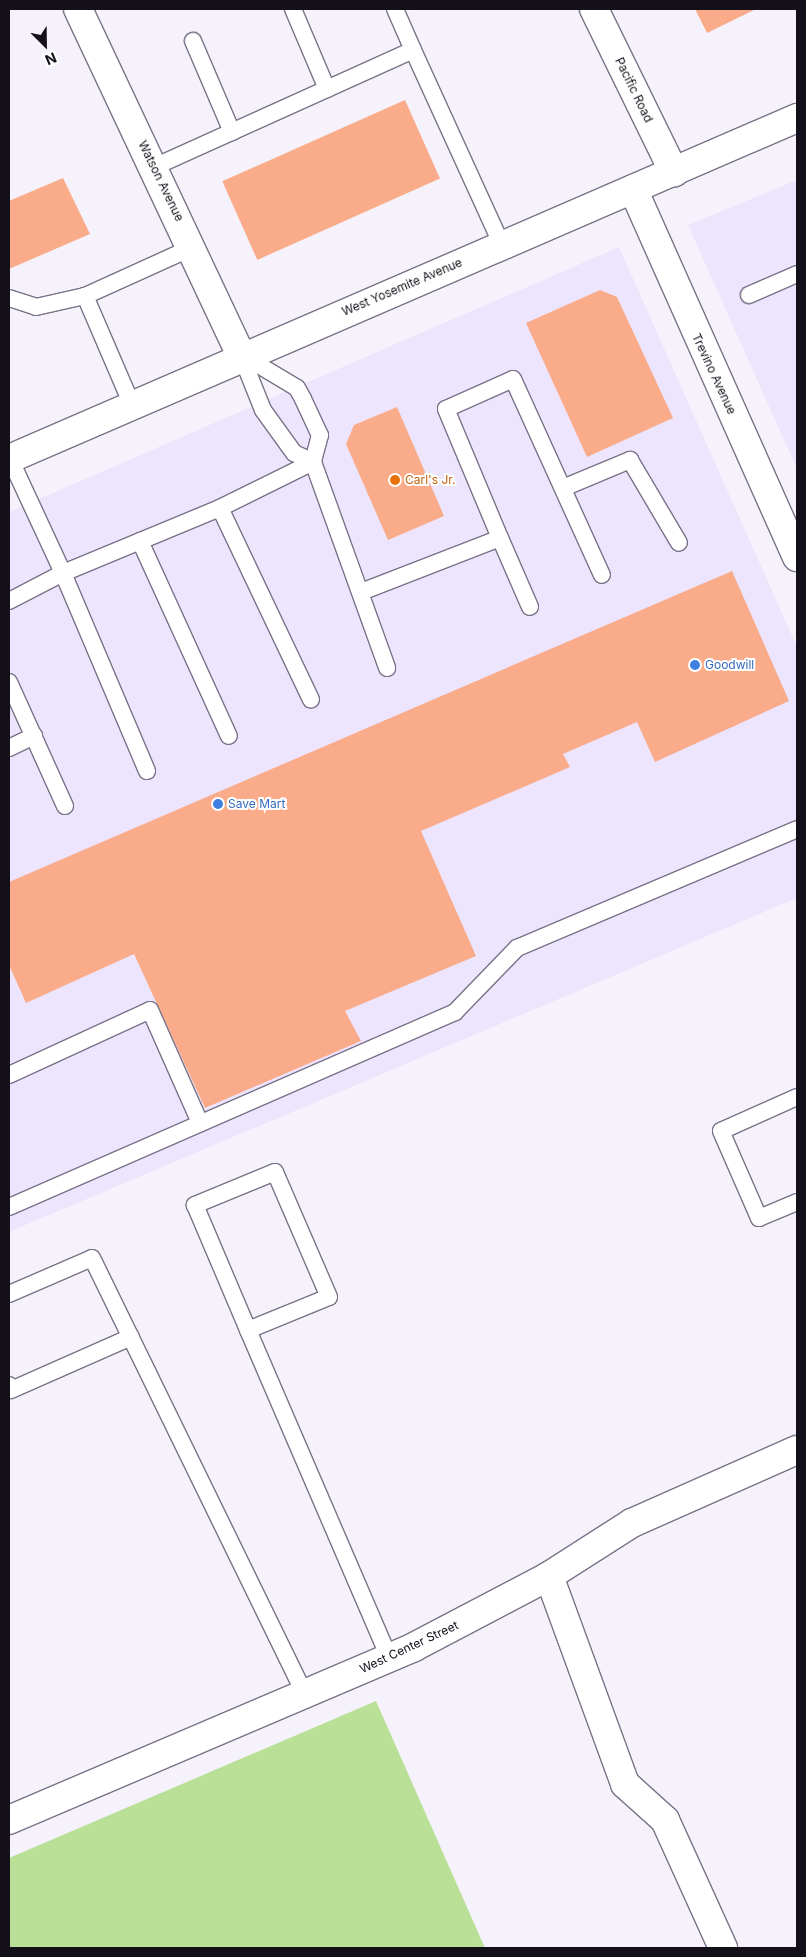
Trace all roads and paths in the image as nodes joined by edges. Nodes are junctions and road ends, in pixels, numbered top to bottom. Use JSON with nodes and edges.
{"nodes":[{"id":1,"x":78,"y":9,"type":"edge"},
{"id":2,"x":293,"y":9,"type":"edge"},
{"id":3,"x":395,"y":9,"type":"edge"},
{"id":4,"x":594,"y":9,"type":"edge"},
{"id":5,"x":193,"y":41,"type":"dead end"},
{"id":6,"x":413,"y":50,"type":"junction"},
{"id":7,"x":327,"y":89,"type":"junction"},
{"id":8,"x":797,"y":118,"type":"edge"},
{"id":9,"x":232,"y":132,"type":"junction"},
{"id":10,"x":154,"y":167,"type":"junction"},
{"id":11,"x":674,"y":172,"type":"junction"},
{"id":12,"x":633,"y":189,"type":"junction"},
{"id":13,"x":502,"y":245,"type":"junction"},
{"id":14,"x":193,"y":248,"type":"junction"},
{"id":15,"x":797,"y":274,"type":"edge"},
{"id":16,"x":749,"y":295,"type":"dead end"},
{"id":17,"x":84,"y":296,"type":"junction"},
{"id":18,"x":9,"y":298,"type":"edge"},
{"id":19,"x":241,"y":355,"type":"junction"},
{"id":20,"x":132,"y":405,"type":"junction"},
{"id":21,"x":9,"y":459,"type":"edge"},
{"id":22,"x":313,"y":462,"type":"junction"},
{"id":23,"x":562,"y":488,"type":"junction"},
{"id":24,"x":220,"y":508,"type":"junction"},
{"id":25,"x":500,"y":538,"type":"junction"},
{"id":26,"x":140,"y":541,"type":"junction"},
{"id":27,"x":679,"y":543,"type":"dead end"},
{"id":28,"x":797,"y":557,"type":"edge"},
{"id":29,"x":64,"y":573,"type":"junction"},
{"id":30,"x":602,"y":575,"type":"dead end"},
{"id":31,"x":361,"y":592,"type":"junction"},
{"id":32,"x":9,"y":601,"type":"edge"},
{"id":33,"x":530,"y":607,"type":"dead end"},
{"id":34,"x":387,"y":668,"type":"dead end"},
{"id":35,"x":9,"y":682,"type":"edge"},
{"id":36,"x":311,"y":700,"type":"dead end"},
{"id":37,"x":34,"y":736,"type":"junction"},
{"id":38,"x":229,"y":736,"type":"dead end"},
{"id":39,"x":9,"y":748,"type":"edge"},
{"id":40,"x":147,"y":771,"type":"dead end"},
{"id":41,"x":65,"y":806,"type":"dead end"},
{"id":42,"x":797,"y":829,"type":"edge"},
{"id":43,"x":9,"y":1075,"type":"edge"},
{"id":44,"x":797,"y":1097,"type":"edge"},
{"id":45,"x":200,"y":1123,"type":"junction"},
{"id":46,"x":797,"y":1202,"type":"edge"},
{"id":47,"x":9,"y":1207,"type":"edge"},
{"id":48,"x":9,"y":1294,"type":"edge"},
{"id":49,"x":248,"y":1330,"type":"junction"},
{"id":50,"x":131,"y":1337,"type":"junction"},
{"id":51,"x":9,"y":1384,"type":"edge"},
{"id":52,"x":797,"y":1450,"type":"edge"},
{"id":53,"x":549,"y":1576,"type":"junction"},
{"id":54,"x":389,"y":1658,"type":"junction"},
{"id":55,"x":304,"y":1694,"type":"junction"},
{"id":56,"x":9,"y":1820,"type":"edge"},
{"id":57,"x":719,"y":1947,"type":"edge"}],
"edges":[{"from":1,"to":10,"type":"street","name":"Watson Avenue"},
{"from":2,"to":7,"type":"lane"},
{"from":3,"to":6,"type":"lane"},
{"from":4,"to":11,"type":"street","name":"Pacific Road"},
{"from":5,"to":9,"type":"lane"},
{"from":6,"to":7,"type":"lane"},
{"from":6,"to":13,"type":"lane"},
{"from":7,"to":9,"type":"lane"},
{"from":8,"to":11,"type":"street","name":"West Yosemite Avenue"},
{"from":9,"to":10,"type":"lane"},
{"from":10,"to":14,"type":"street","name":"Watson Avenue"},
{"from":11,"to":12,"type":"street","name":"West Yosemite Avenue"},
{"from":12,"to":13,"type":"street","name":"West Yosemite Avenue"},
{"from":12,"to":28,"type":"street","name":"Trevino Avenue"},
{"from":13,"to":19,"type":"street","name":"West Yosemite Avenue"},
{"from":14,"to":17,"type":"lane"},
{"from":14,"to":19,"type":"street","name":"Watson Avenue"},
{"from":15,"to":16,"type":"lane"},
{"from":17,"to":18,"type":"lane"},
{"from":17,"to":20,"type":"lane"},
{"from":19,"to":20,"type":"street","name":"West Yosemite Avenue"},
{"from":19,"to":22,"type":"lane"},
{"from":19,"to":22,"type":"lane"},
{"from":20,"to":21,"type":"street","name":"West Yosemite Avenue"},
{"from":21,"to":29,"type":"lane"},
{"from":22,"to":24,"type":"lane"},
{"from":22,"to":31,"type":"lane"},
{"from":23,"to":25,"type":"lane"},
{"from":23,"to":27,"type":"lane"},
{"from":23,"to":30,"type":"lane"},
{"from":24,"to":26,"type":"lane"},
{"from":24,"to":36,"type":"lane"},
{"from":25,"to":31,"type":"lane"},
{"from":25,"to":33,"type":"lane"},
{"from":26,"to":29,"type":"lane"},
{"from":26,"to":38,"type":"lane"},
{"from":29,"to":32,"type":"lane"},
{"from":29,"to":40,"type":"lane"},
{"from":31,"to":34,"type":"lane"},
{"from":35,"to":37,"type":"lane"},
{"from":37,"to":39,"type":"lane"},
{"from":37,"to":41,"type":"lane"},
{"from":42,"to":45,"type":"lane"},
{"from":43,"to":45,"type":"lane"},
{"from":44,"to":46,"type":"lane"},
{"from":45,"to":47,"type":"lane"},
{"from":48,"to":50,"type":"lane"},
{"from":49,"to":49,"type":"lane"},
{"from":49,"to":54,"type":"lane"},
{"from":50,"to":51,"type":"lane"},
{"from":50,"to":55,"type":"lane"},
{"from":52,"to":53,"type":"street","name":"West Center Street"},
{"from":53,"to":54,"type":"street","name":"West Center Street"},
{"from":53,"to":57,"type":"street"},
{"from":54,"to":55,"type":"street","name":"West Center Street"},
{"from":55,"to":56,"type":"street","name":"West Center Street"}]}
